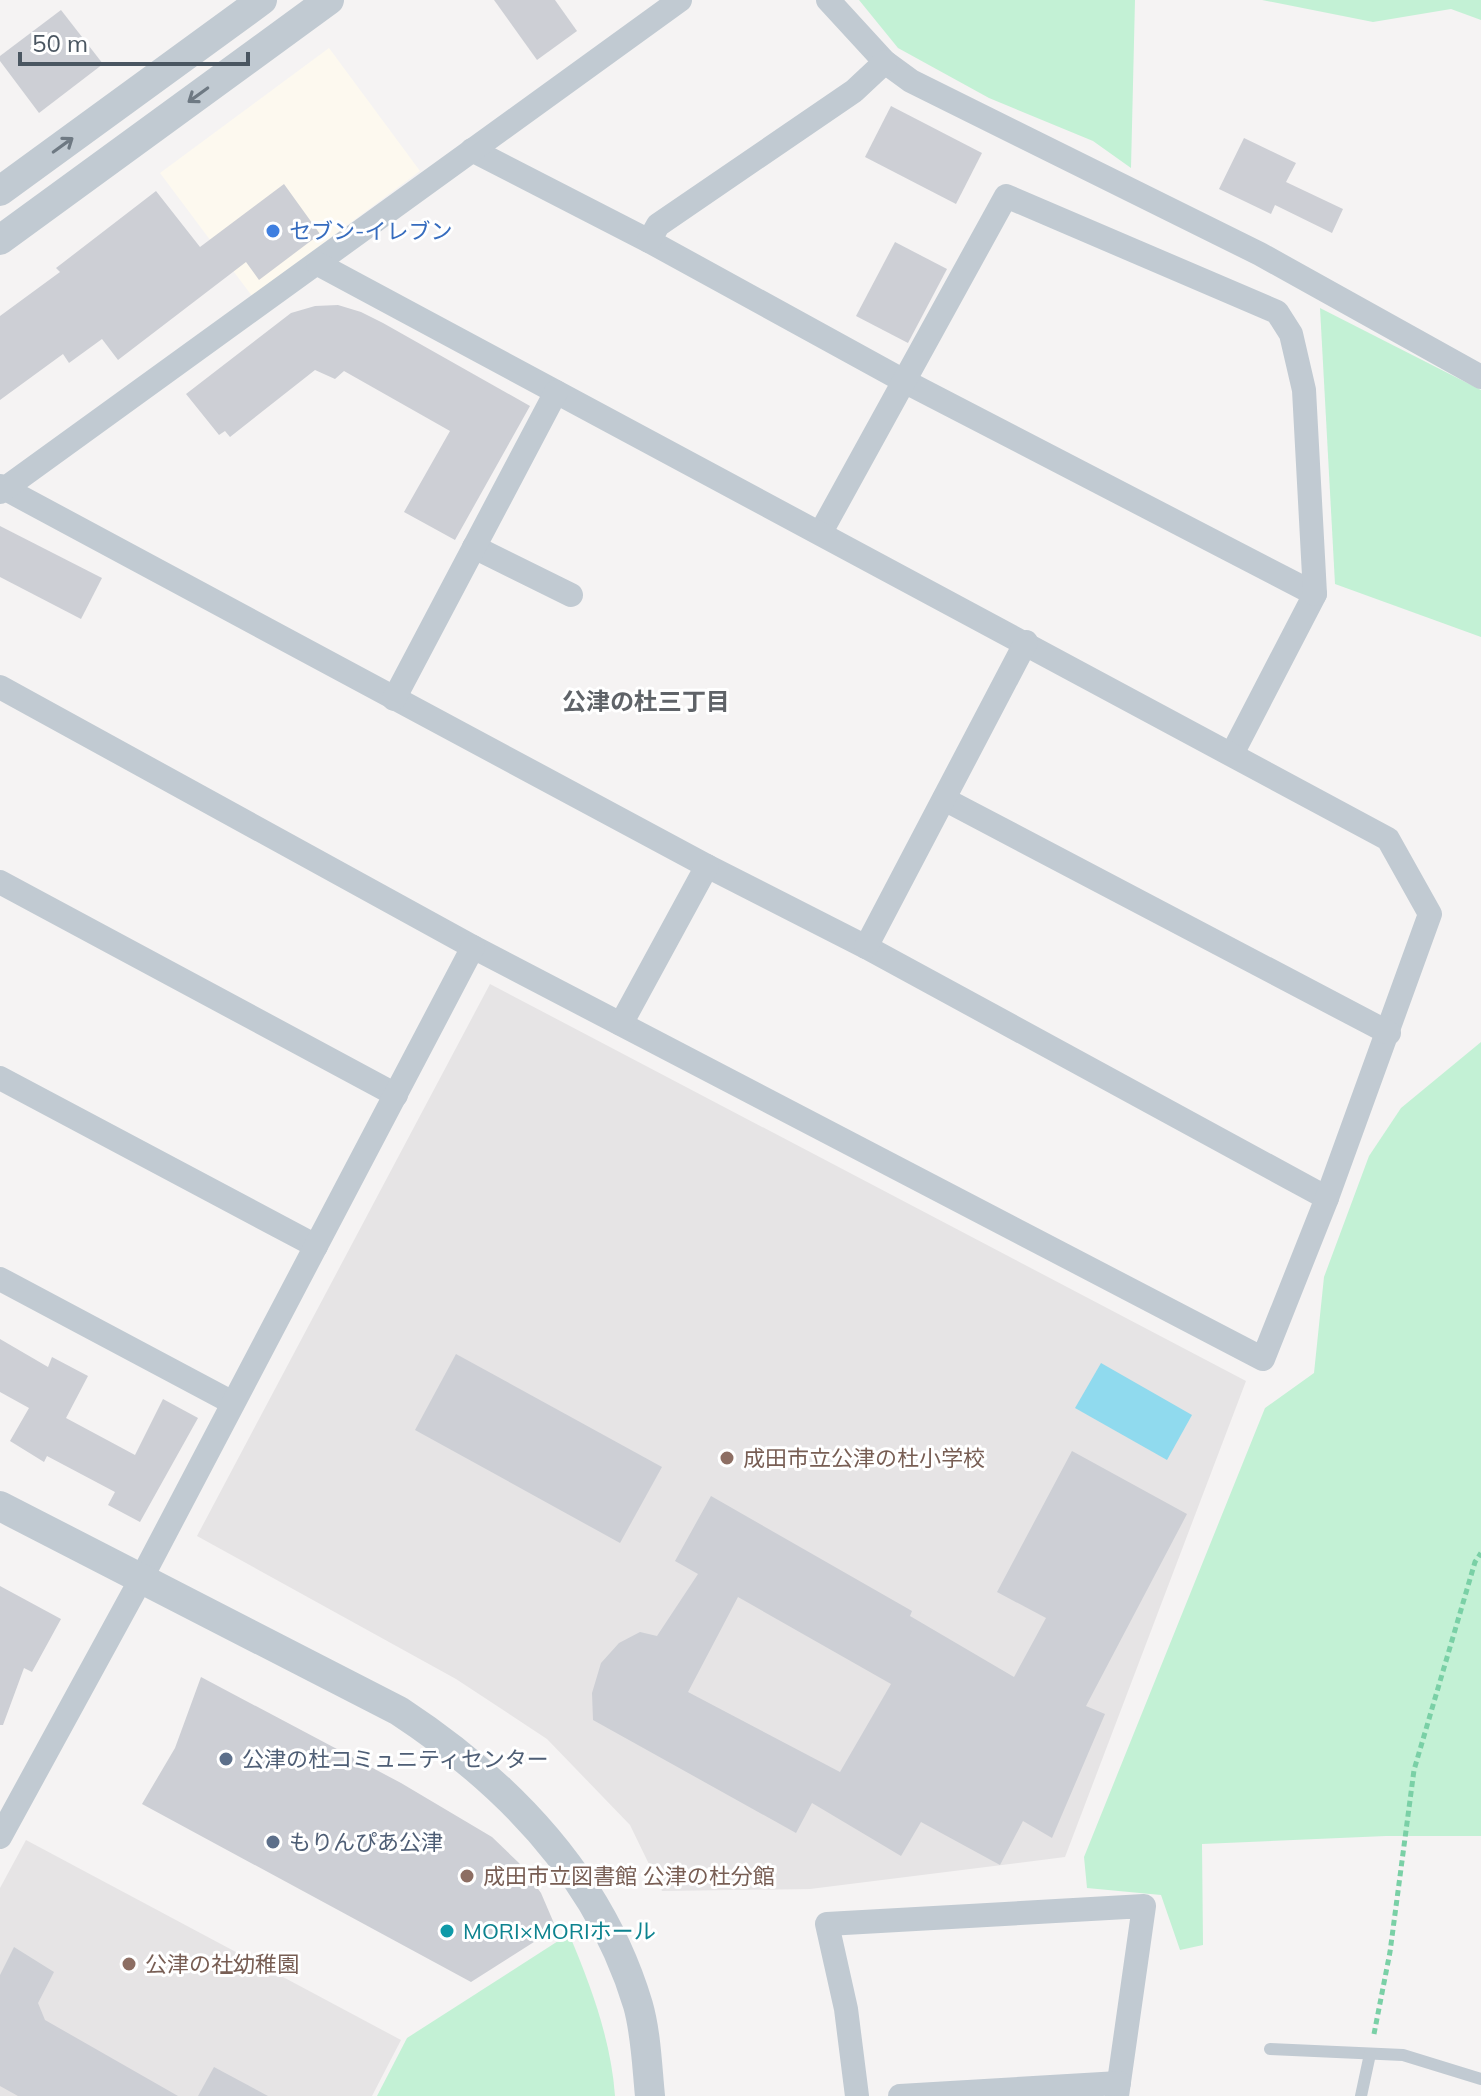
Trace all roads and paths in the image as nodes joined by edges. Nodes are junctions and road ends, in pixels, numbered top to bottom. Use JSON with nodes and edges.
{"nodes":[{"id":1,"x":262,"y":0,"type":"edge"},
{"id":2,"x":329,"y":0,"type":"edge"},
{"id":3,"x":680,"y":0,"type":"edge"},
{"id":4,"x":828,"y":0,"type":"edge"},
{"id":5,"x":885,"y":62,"type":"junction"},
{"id":6,"x":472,"y":150,"type":"junction"},
{"id":7,"x":0,"y":191,"type":"edge"},
{"id":8,"x":0,"y":240,"type":"edge"},
{"id":9,"x":649,"y":241,"type":"junction"},
{"id":10,"x":318,"y":264,"type":"junction"},
{"id":11,"x":1481,"y":377,"type":"edge"},
{"id":12,"x":904,"y":381,"type":"junction"},
{"id":13,"x":556,"y":392,"type":"junction"},
{"id":14,"x":2,"y":489,"type":"edge"},
{"id":15,"x":821,"y":532,"type":"junction"},
{"id":16,"x":474,"y":547,"type":"junction"},
{"id":17,"x":1315,"y":594,"type":"junction"},
{"id":18,"x":571,"y":595,"type":"dead end"},
{"id":19,"x":1026,"y":642,"type":"junction"},
{"id":20,"x":0,"y":687,"type":"edge"},
{"id":21,"x":394,"y":699,"type":"junction"},
{"id":22,"x":1232,"y":754,"type":"junction"},
{"id":23,"x":944,"y":799,"type":"junction"},
{"id":24,"x":707,"y":866,"type":"junction"},
{"id":25,"x":0,"y":882,"type":"edge"},
{"id":26,"x":473,"y":947,"type":"junction"},
{"id":27,"x":866,"y":947,"type":"junction"},
{"id":28,"x":621,"y":1024,"type":"junction"},
{"id":29,"x":1389,"y":1033,"type":"junction"},
{"id":30,"x":0,"y":1078,"type":"edge"},
{"id":31,"x":396,"y":1095,"type":"junction"},
{"id":32,"x":1327,"y":1198,"type":"junction"},
{"id":33,"x":316,"y":1246,"type":"junction"},
{"id":34,"x":0,"y":1279,"type":"edge"},
{"id":35,"x":233,"y":1403,"type":"junction"},
{"id":36,"x":0,"y":1506,"type":"edge"},
{"id":37,"x":1481,"y":1553,"type":"edge"},
{"id":38,"x":141,"y":1579,"type":"junction"},
{"id":39,"x":0,"y":1837,"type":"edge"},
{"id":40,"x":1270,"y":2049,"type":"dead end"},
{"id":41,"x":1370,"y":2054,"type":"junction"},
{"id":42,"x":1481,"y":2079,"type":"edge"},
{"id":43,"x":1118,"y":2089,"type":"edge"},
{"id":44,"x":650,"y":2096,"type":"edge"},
{"id":45,"x":857,"y":2096,"type":"edge"},
{"id":46,"x":900,"y":2096,"type":"edge"},
{"id":47,"x":1361,"y":2096,"type":"edge"}],
"edges":[{"from":7,"to":1,"type":"street","one_way":true},
{"from":2,"to":8,"type":"street","one_way":true},
{"from":3,"to":6,"type":"street"},
{"from":4,"to":5,"type":"street"},
{"from":5,"to":9,"type":"street"},
{"from":5,"to":11,"type":"street"},
{"from":6,"to":9,"type":"street"},
{"from":6,"to":10,"type":"street"},
{"from":9,"to":12,"type":"street"},
{"from":10,"to":13,"type":"street"},
{"from":10,"to":14,"type":"street"},
{"from":12,"to":15,"type":"street"},
{"from":12,"to":17,"type":"street"},
{"from":12,"to":17,"type":"street"},
{"from":13,"to":15,"type":"street"},
{"from":13,"to":16,"type":"street"},
{"from":14,"to":21,"type":"street"},
{"from":15,"to":19,"type":"street"},
{"from":16,"to":18,"type":"street"},
{"from":16,"to":21,"type":"street"},
{"from":17,"to":22,"type":"street"},
{"from":19,"to":22,"type":"street"},
{"from":19,"to":23,"type":"street"},
{"from":20,"to":26,"type":"street"},
{"from":21,"to":24,"type":"street"},
{"from":22,"to":29,"type":"street"},
{"from":23,"to":27,"type":"street"},
{"from":23,"to":29,"type":"street"},
{"from":24,"to":27,"type":"street"},
{"from":24,"to":28,"type":"street"},
{"from":25,"to":31,"type":"street"},
{"from":26,"to":28,"type":"street"},
{"from":26,"to":31,"type":"street"},
{"from":27,"to":32,"type":"street"},
{"from":28,"to":32,"type":"street"},
{"from":29,"to":32,"type":"street"},
{"from":30,"to":33,"type":"street"},
{"from":31,"to":33,"type":"street"},
{"from":33,"to":35,"type":"street"},
{"from":34,"to":35,"type":"street"},
{"from":35,"to":38,"type":"street"},
{"from":36,"to":38,"type":"street"},
{"from":37,"to":41,"type":"path"},
{"from":38,"to":39,"type":"street"},
{"from":38,"to":44,"type":"street"},
{"from":40,"to":41,"type":"lane"},
{"from":41,"to":42,"type":"lane"},
{"from":41,"to":47,"type":"lane"},
{"from":43,"to":45,"type":"street"},
{"from":43,"to":46,"type":"street"}]}
